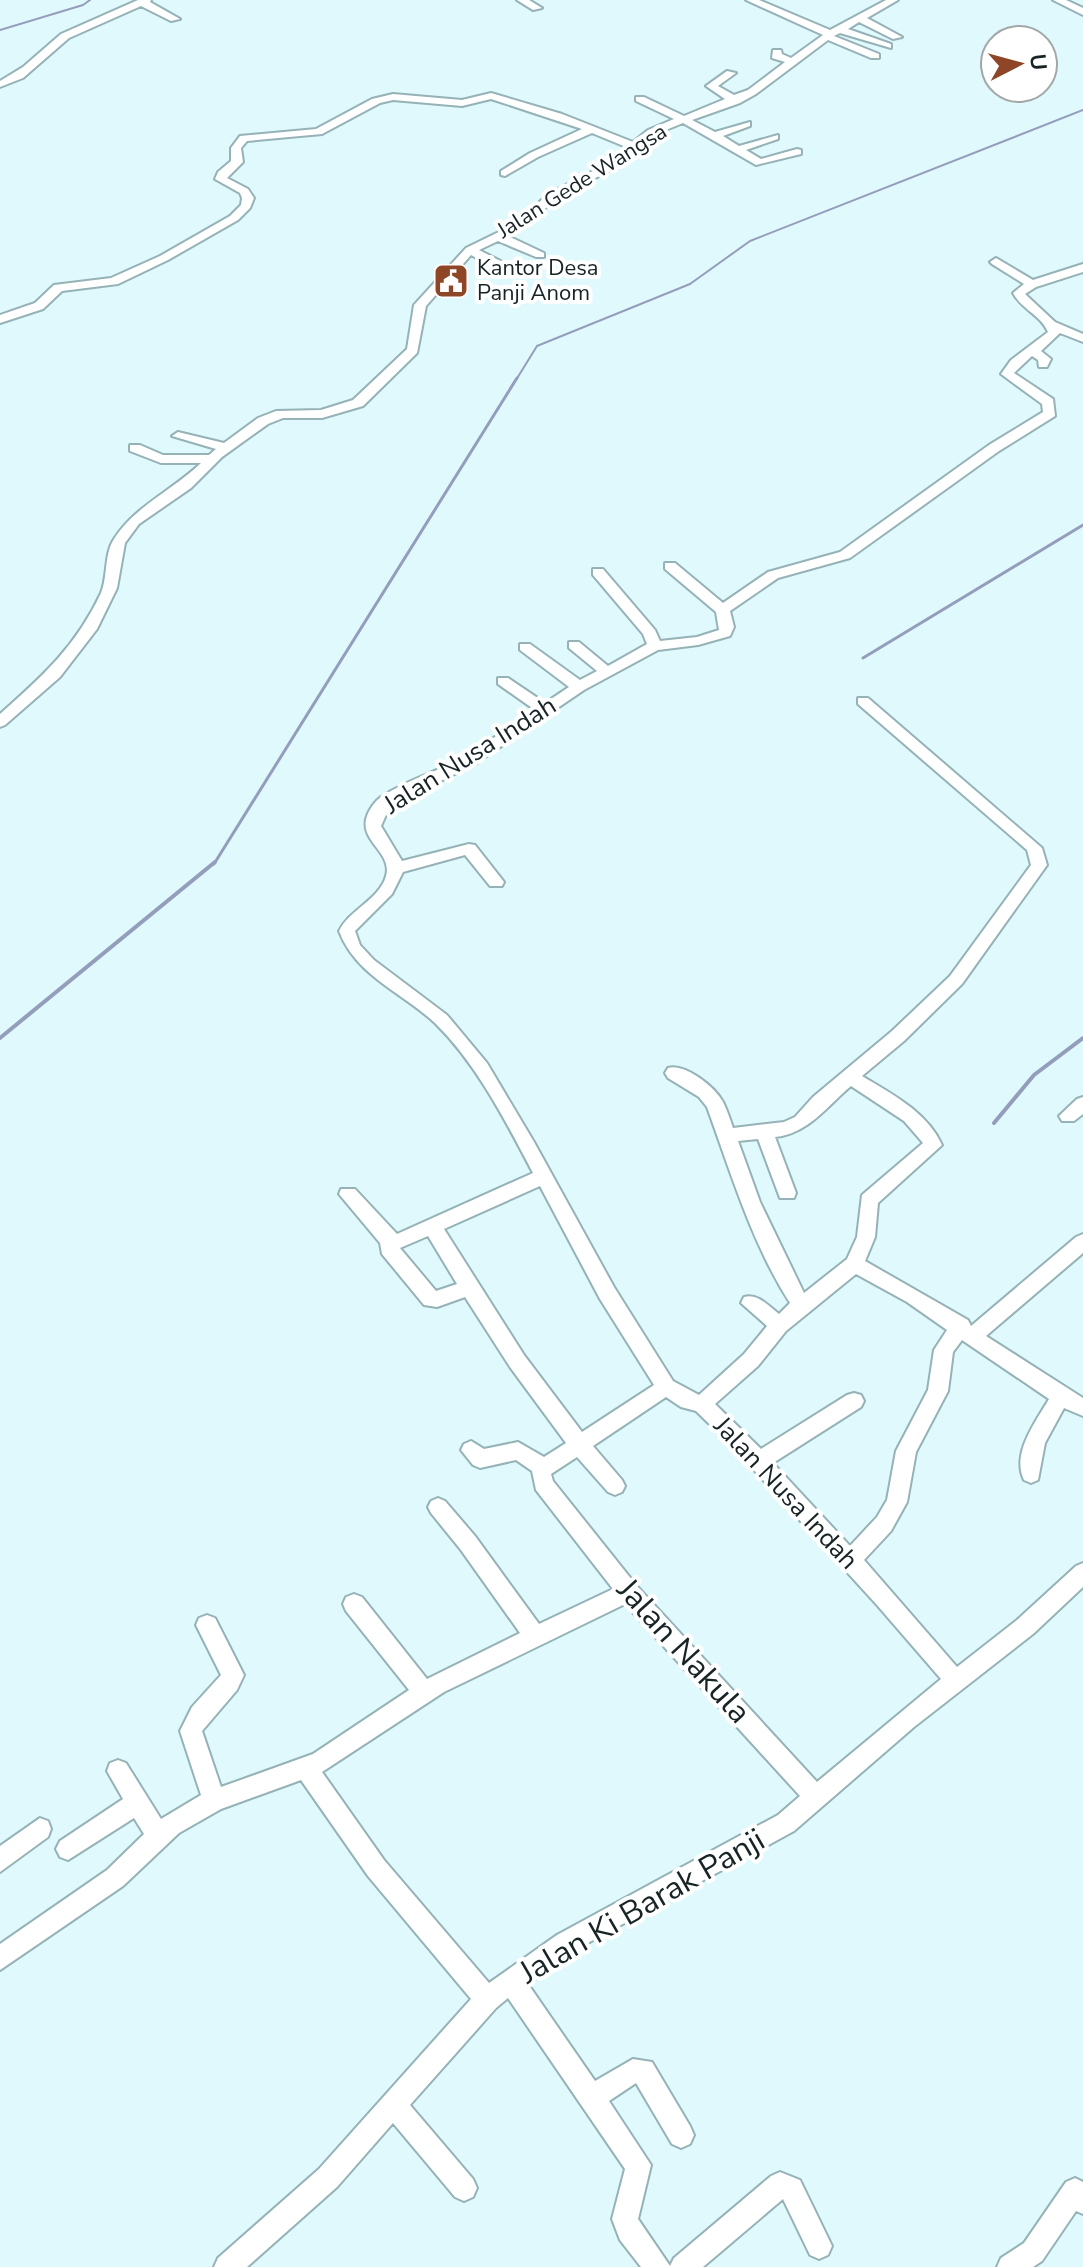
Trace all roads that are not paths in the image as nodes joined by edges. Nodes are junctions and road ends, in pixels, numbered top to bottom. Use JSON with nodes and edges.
{"nodes":[{"id":1,"x":522,"y":0,"type":"edge"},
{"id":2,"x":751,"y":0,"type":"edge"},
{"id":3,"x":893,"y":0,"type":"edge"},
{"id":4,"x":1058,"y":0,"type":"edge"},
{"id":5,"x":144,"y":1,"type":"edge"},
{"id":6,"x":537,"y":8,"type":"dead end"},
{"id":7,"x":1083,"y":12,"type":"edge"},
{"id":8,"x":859,"y":18,"type":"junction"},
{"id":9,"x":175,"y":19,"type":"dead end"},
{"id":10,"x":833,"y":33,"type":"junction"},
{"id":11,"x":897,"y":37,"type":"dead end"},
{"id":12,"x":887,"y":46,"type":"dead end"},
{"id":13,"x":777,"y":52,"type":"dead end"},
{"id":14,"x":875,"y":56,"type":"dead end"},
{"id":15,"x":794,"y":62,"type":"junction"},
{"id":16,"x":731,"y":73,"type":"dead end"},
{"id":17,"x":0,"y":84,"type":"edge"},
{"id":18,"x":640,"y":99,"type":"dead end"},
{"id":19,"x":736,"y":101,"type":"junction"},
{"id":20,"x":684,"y":119,"type":"junction"},
{"id":21,"x":746,"y":124,"type":"dead end"},
{"id":22,"x":592,"y":129,"type":"junction"},
{"id":23,"x":714,"y":136,"type":"junction"},
{"id":24,"x":774,"y":137,"type":"dead end"},
{"id":25,"x":633,"y":146,"type":"junction"},
{"id":26,"x":737,"y":150,"type":"junction"},
{"id":27,"x":803,"y":164,"type":"dead end"},
{"id":28,"x":505,"y":173,"type":"dead end"},
{"id":29,"x":498,"y":236,"type":"junction"},
{"id":30,"x":470,"y":250,"type":"junction"},
{"id":31,"x":540,"y":255,"type":"dead end"},
{"id":32,"x":996,"y":262,"type":"dead end"},
{"id":33,"x":1083,"y":268,"type":"edge"},
{"id":34,"x":514,"y":273,"type":"dead end"},
{"id":35,"x":1032,"y":284,"type":"junction"},
{"id":36,"x":0,"y":319,"type":"edge"},
{"id":37,"x":1052,"y":325,"type":"junction"},
{"id":38,"x":1083,"y":338,"type":"edge"},
{"id":39,"x":178,"y":436,"type":"dead end"},
{"id":40,"x":226,"y":447,"type":"junction"},
{"id":41,"x":135,"y":448,"type":"dead end"},
{"id":42,"x":211,"y":459,"type":"junction"},
{"id":43,"x":670,"y":566,"type":"dead end"},
{"id":44,"x":598,"y":572,"type":"dead end"},
{"id":45,"x":723,"y":610,"type":"junction"},
{"id":46,"x":574,"y":645,"type":"dead end"},
{"id":47,"x":655,"y":646,"type":"junction"},
{"id":48,"x":525,"y":647,"type":"dead end"},
{"id":49,"x":605,"y":671,"type":"junction"},
{"id":50,"x":503,"y":681,"type":"dead end"},
{"id":51,"x":579,"y":687,"type":"junction"},
{"id":52,"x":863,"y":701,"type":"dead end"},
{"id":53,"x":546,"y":710,"type":"junction"},
{"id":54,"x":0,"y":722,"type":"edge"},
{"id":55,"x":395,"y":869,"type":"junction"},
{"id":56,"x":496,"y":882,"type":"dead end"},
{"id":57,"x":674,"y":1073,"type":"dead end"},
{"id":58,"x":849,"y":1076,"type":"junction"},
{"id":59,"x":1083,"y":1104,"type":"edge"},
{"id":60,"x":1068,"y":1116,"type":"dead end"},
{"id":61,"x":765,"y":1133,"type":"junction"},
{"id":62,"x":727,"y":1135,"type":"junction"},
{"id":63,"x":543,"y":1176,"type":"junction"},
{"id":64,"x":787,"y":1193,"type":"dead end"},
{"id":65,"x":348,"y":1194,"type":"dead end"},
{"id":66,"x":432,"y":1226,"type":"junction"},
{"id":67,"x":390,"y":1241,"type":"junction"},
{"id":68,"x":1080,"y":1250,"type":"edge"},
{"id":69,"x":854,"y":1264,"type":"junction"},
{"id":70,"x":469,"y":1288,"type":"junction"},
{"id":71,"x":751,"y":1303,"type":"dead end"},
{"id":72,"x":801,"y":1305,"type":"junction"},
{"id":73,"x":779,"y":1325,"type":"junction"},
{"id":74,"x":967,"y":1330,"type":"junction"},
{"id":75,"x":666,"y":1387,"type":"junction"},
{"id":76,"x":1060,"y":1397,"type":"junction"},
{"id":77,"x":854,"y":1401,"type":"dead end"},
{"id":78,"x":702,"y":1404,"type":"junction"},
{"id":79,"x":1083,"y":1408,"type":"edge"},
{"id":80,"x":579,"y":1445,"type":"junction"},
{"id":81,"x":471,"y":1450,"type":"dead end"},
{"id":82,"x":759,"y":1461,"type":"junction"},
{"id":83,"x":544,"y":1468,"type":"junction"},
{"id":84,"x":1031,"y":1474,"type":"dead end"},
{"id":85,"x":615,"y":1486,"type":"dead end"},
{"id":86,"x":438,"y":1507,"type":"dead end"},
{"id":87,"x":850,"y":1561,"type":"junction"},
{"id":88,"x":1083,"y":1573,"type":"edge"},
{"id":89,"x":628,"y":1592,"type":"junction"},
{"id":90,"x":354,"y":1604,"type":"dead end"},
{"id":91,"x":207,"y":1625,"type":"dead end"},
{"id":92,"x":536,"y":1638,"type":"junction"},
{"id":93,"x":956,"y":1681,"type":"junction"},
{"id":94,"x":425,"y":1693,"type":"junction"},
{"id":95,"x":307,"y":1769,"type":"junction"},
{"id":96,"x":118,"y":1771,"type":"dead end"},
{"id":97,"x":816,"y":1797,"type":"junction"},
{"id":98,"x":214,"y":1800,"type":"junction"},
{"id":99,"x":138,"y":1802,"type":"junction"},
{"id":100,"x":40,"y":1829,"type":"dead end"},
{"id":101,"x":158,"y":1835,"type":"junction"},
{"id":102,"x":68,"y":1849,"type":"dead end"},
{"id":103,"x":0,"y":1861,"type":"edge"},
{"id":104,"x":0,"y":1958,"type":"edge"},
{"id":105,"x":511,"y":1981,"type":"junction"},
{"id":106,"x":487,"y":1999,"type":"junction"},
{"id":107,"x":592,"y":2098,"type":"junction"},
{"id":108,"x":393,"y":2104,"type":"junction"},
{"id":109,"x":681,"y":2135,"type":"dead end"},
{"id":110,"x":464,"y":2188,"type":"dead end"},
{"id":111,"x":1083,"y":2201,"type":"edge"},
{"id":112,"x":819,"y":2246,"type":"dead end"},
{"id":113,"x":1039,"y":2260,"type":"edge"},
{"id":114,"x":227,"y":2267,"type":"edge"},
{"id":115,"x":658,"y":2267,"type":"edge"},
{"id":116,"x":683,"y":2267,"type":"edge"},
{"id":117,"x":1010,"y":2267,"type":"edge"}],
"edges":[{"from":1,"to":6,"type":"street"},
{"from":2,"to":10,"type":"street"},
{"from":3,"to":8,"type":"street","name":"Jalan Gede Wangsa"},
{"from":4,"to":7,"type":"street"},
{"from":5,"to":9,"type":"street"},
{"from":5,"to":17,"type":"street"},
{"from":8,"to":10,"type":"street","name":"Jalan Gede Wangsa"},
{"from":8,"to":11,"type":"street"},
{"from":10,"to":12,"type":"street"},
{"from":10,"to":14,"type":"street"},
{"from":10,"to":15,"type":"street","name":"Jalan Gede Wangsa"},
{"from":13,"to":15,"type":"street"},
{"from":15,"to":19,"type":"street","name":"Jalan Gede Wangsa"},
{"from":16,"to":19,"type":"street"},
{"from":18,"to":20,"type":"street"},
{"from":19,"to":20,"type":"street","name":"Jalan Gede Wangsa"},
{"from":20,"to":23,"type":"street"},
{"from":20,"to":25,"type":"street","name":"Jalan Gede Wangsa"},
{"from":21,"to":23,"type":"street"},
{"from":22,"to":25,"type":"street"},
{"from":22,"to":28,"type":"street"},
{"from":22,"to":36,"type":"street"},
{"from":23,"to":26,"type":"street"},
{"from":24,"to":26,"type":"street"},
{"from":25,"to":29,"type":"street","name":"Jalan Gede Wangsa"},
{"from":26,"to":27,"type":"street"},
{"from":29,"to":30,"type":"street","name":"Jalan Gede Wangsa"},
{"from":29,"to":31,"type":"street"},
{"from":30,"to":34,"type":"street"},
{"from":30,"to":40,"type":"street","name":"Jalan Gede Wangsa"},
{"from":32,"to":35,"type":"street"},
{"from":33,"to":35,"type":"street"},
{"from":35,"to":37,"type":"street"},
{"from":37,"to":38,"type":"street"},
{"from":37,"to":45,"type":"street","name":"Jalan Nusa Indah"},
{"from":39,"to":40,"type":"street"},
{"from":40,"to":42,"type":"street","name":"Jalan Gede Wangsa"},
{"from":41,"to":42,"type":"street"},
{"from":42,"to":54,"type":"street","name":"Jalan Gede Wangsa"},
{"from":43,"to":45,"type":"street"},
{"from":44,"to":47,"type":"street"},
{"from":45,"to":47,"type":"street","name":"Jalan Nusa Indah"},
{"from":46,"to":49,"type":"street"},
{"from":47,"to":49,"type":"street","name":"Jalan Nusa Indah"},
{"from":48,"to":51,"type":"street"},
{"from":49,"to":51,"type":"street","name":"Jalan Nusa Indah"},
{"from":50,"to":53,"type":"street"},
{"from":51,"to":53,"type":"street","name":"Jalan Nusa Indah"},
{"from":52,"to":58,"type":"street"},
{"from":53,"to":55,"type":"street","name":"Jalan Nusa Indah"},
{"from":55,"to":56,"type":"street"},
{"from":55,"to":63,"type":"street"},
{"from":57,"to":62,"type":"street"},
{"from":58,"to":61,"type":"street"},
{"from":58,"to":69,"type":"street"},
{"from":59,"to":60,"type":"street"},
{"from":61,"to":62,"type":"street"},
{"from":61,"to":64,"type":"street"},
{"from":62,"to":72,"type":"street"},
{"from":63,"to":66,"type":"street"},
{"from":63,"to":75,"type":"street"},
{"from":65,"to":67,"type":"street"},
{"from":66,"to":67,"type":"street"},
{"from":66,"to":70,"type":"street"},
{"from":67,"to":70,"type":"street"},
{"from":68,"to":74,"type":"street"},
{"from":69,"to":72,"type":"street"},
{"from":69,"to":74,"type":"street"},
{"from":70,"to":80,"type":"street"},
{"from":71,"to":73,"type":"street"},
{"from":72,"to":73,"type":"street"},
{"from":73,"to":78,"type":"street"},
{"from":74,"to":76,"type":"street"},
{"from":74,"to":87,"type":"street"},
{"from":75,"to":78,"type":"street","name":"Jalan Nusa Indah"},
{"from":75,"to":80,"type":"street"},
{"from":76,"to":79,"type":"street"},
{"from":76,"to":84,"type":"street"},
{"from":77,"to":82,"type":"street"},
{"from":78,"to":82,"type":"street","name":"Jalan Nusa Indah"},
{"from":80,"to":83,"type":"street"},
{"from":80,"to":85,"type":"street"},
{"from":81,"to":83,"type":"street"},
{"from":82,"to":87,"type":"street","name":"Jalan Nusa Indah"},
{"from":83,"to":89,"type":"street","name":"Jalan Nakula"},
{"from":86,"to":92,"type":"street"},
{"from":87,"to":93,"type":"street","name":"Jalan Nusa Indah"},
{"from":88,"to":93,"type":"street","name":"Jalan Ki Barak Panji"},
{"from":89,"to":92,"type":"street"},
{"from":89,"to":97,"type":"street","name":"Jalan Nakula"},
{"from":90,"to":94,"type":"street"},
{"from":91,"to":98,"type":"street"},
{"from":92,"to":94,"type":"street"},
{"from":93,"to":97,"type":"street","name":"Jalan Ki Barak Panji"},
{"from":94,"to":95,"type":"street"},
{"from":95,"to":98,"type":"street"},
{"from":95,"to":106,"type":"street"},
{"from":96,"to":99,"type":"street"},
{"from":97,"to":105,"type":"street","name":"Jalan Ki Barak Panji"},
{"from":98,"to":101,"type":"street"},
{"from":99,"to":101,"type":"street"},
{"from":99,"to":102,"type":"street"},
{"from":100,"to":103,"type":"street"},
{"from":101,"to":104,"type":"street"},
{"from":105,"to":106,"type":"street","name":"Jalan Ki Barak Panji"},
{"from":105,"to":107,"type":"street"},
{"from":106,"to":108,"type":"street","name":"Jalan Ki Barak Panji"},
{"from":107,"to":109,"type":"street"},
{"from":107,"to":115,"type":"street"},
{"from":108,"to":110,"type":"street"},
{"from":108,"to":114,"type":"street","name":"Jalan Ki Barak Panji"},
{"from":111,"to":113,"type":"street"},
{"from":112,"to":116,"type":"street"},
{"from":113,"to":117,"type":"street"}]}
